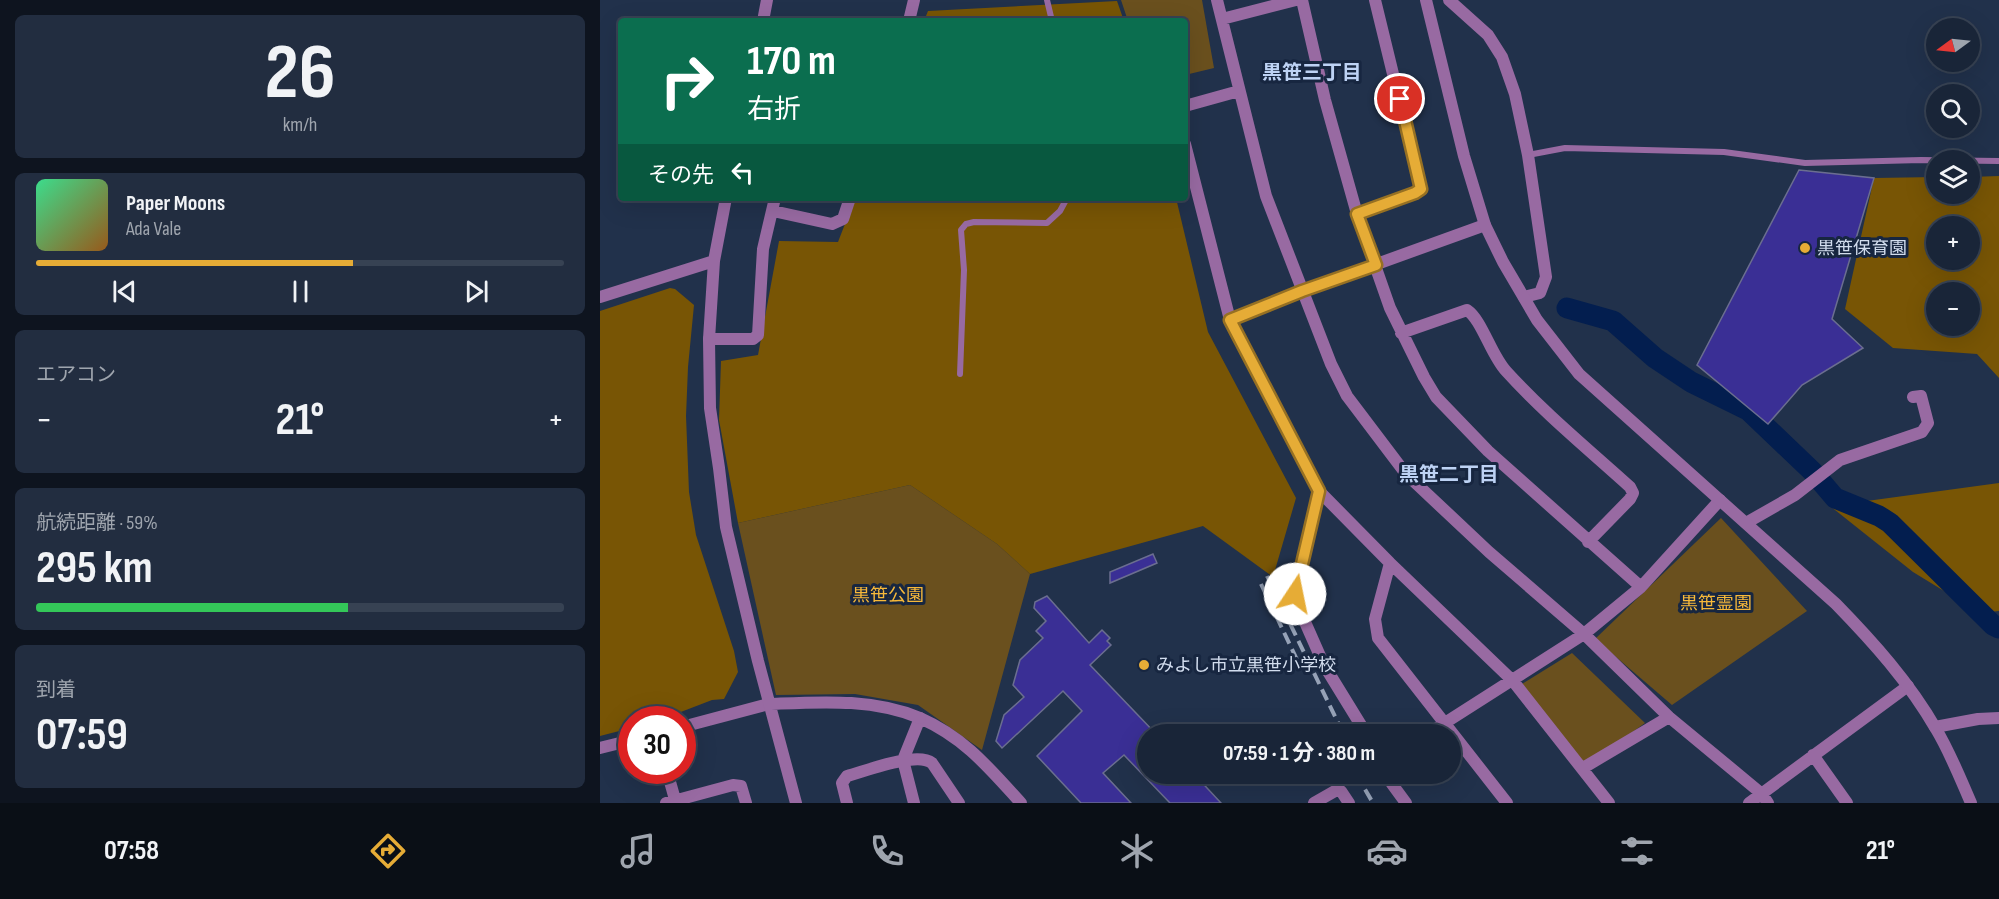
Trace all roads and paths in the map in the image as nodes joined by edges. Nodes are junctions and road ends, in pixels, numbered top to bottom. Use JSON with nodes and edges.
{"nodes":[{"id":1,"x":767,"y":0,"type":"edge"},
{"id":2,"x":914,"y":0,"type":"edge"},
{"id":3,"x":1047,"y":0,"type":"edge"},
{"id":4,"x":1217,"y":0,"type":"edge"},
{"id":5,"x":1296,"y":0,"type":"edge"},
{"id":6,"x":1302,"y":0,"type":"edge"},
{"id":7,"x":1375,"y":0,"type":"edge"},
{"id":8,"x":1426,"y":0,"type":"edge"},
{"id":9,"x":1449,"y":0,"type":"edge"},
{"id":10,"x":764,"y":18,"type":"edge"},
{"id":11,"x":910,"y":18,"type":"edge"},
{"id":12,"x":1051,"y":18,"type":"edge"},
{"id":13,"x":1222,"y":19,"type":"junction"},
{"id":14,"x":1239,"y":91,"type":"junction"},
{"id":15,"x":1188,"y":105,"type":"edge"},
{"id":16,"x":1528,"y":155,"type":"junction"},
{"id":17,"x":1188,"y":156,"type":"edge"},
{"id":18,"x":1999,"y":161,"type":"edge"},
{"id":19,"x":725,"y":201,"type":"edge"},
{"id":20,"x":775,"y":201,"type":"edge"},
{"id":21,"x":849,"y":201,"type":"edge"},
{"id":22,"x":1065,"y":201,"type":"edge"},
{"id":23,"x":773,"y":211,"type":"junction"},
{"id":24,"x":1357,"y":214,"type":"junction"},
{"id":25,"x":1485,"y":225,"type":"junction"},
{"id":26,"x":714,"y":261,"type":"junction"},
{"id":27,"x":1376,"y":265,"type":"junction"},
{"id":28,"x":1302,"y":291,"type":"junction"},
{"id":29,"x":600,"y":297,"type":"edge"},
{"id":30,"x":1524,"y":297,"type":"junction"},
{"id":31,"x":1230,"y":320,"type":"junction"},
{"id":32,"x":1401,"y":333,"type":"junction"},
{"id":33,"x":709,"y":339,"type":"junction"},
{"id":34,"x":960,"y":374,"type":"dead end"},
{"id":35,"x":1913,"y":397,"type":"dead end"},
{"id":36,"x":1319,"y":491,"type":"junction"},
{"id":37,"x":1720,"y":500,"type":"junction"},
{"id":38,"x":1746,"y":523,"type":"junction"},
{"id":39,"x":1588,"y":542,"type":"junction"},
{"id":40,"x":1390,"y":563,"type":"junction"},
{"id":41,"x":1641,"y":587,"type":"junction"},
{"id":42,"x":1584,"y":634,"type":"junction"},
{"id":43,"x":1514,"y":681,"type":"junction"},
{"id":44,"x":1908,"y":686,"type":"junction"},
{"id":45,"x":769,"y":704,"type":"junction"},
{"id":46,"x":1669,"y":717,"type":"junction"},
{"id":47,"x":920,"y":718,"type":"junction"},
{"id":48,"x":1999,"y":718,"type":"edge"},
{"id":49,"x":696,"y":723,"type":"edge"},
{"id":50,"x":1360,"y":724,"type":"edge"},
{"id":51,"x":1445,"y":724,"type":"joint"},
{"id":52,"x":1935,"y":727,"type":"junction"},
{"id":53,"x":618,"y":744,"type":"edge"},
{"id":54,"x":1461,"y":744,"type":"edge"},
{"id":55,"x":600,"y":748,"type":"edge"},
{"id":56,"x":1814,"y":755,"type":"junction"},
{"id":57,"x":903,"y":760,"type":"junction"},
{"id":58,"x":1583,"y":768,"type":"junction"},
{"id":59,"x":669,"y":784,"type":"edge"},
{"id":60,"x":1392,"y":784,"type":"edge"},
{"id":61,"x":1765,"y":798,"type":"edge"},
{"id":62,"x":672,"y":802,"type":"edge"},
{"id":63,"x":746,"y":803,"type":"edge"},
{"id":64,"x":796,"y":803,"type":"edge"},
{"id":65,"x":847,"y":803,"type":"edge"},
{"id":66,"x":914,"y":803,"type":"edge"},
{"id":67,"x":959,"y":803,"type":"edge"},
{"id":68,"x":1022,"y":803,"type":"edge"},
{"id":69,"x":1314,"y":803,"type":"edge"},
{"id":70,"x":1349,"y":803,"type":"edge"},
{"id":71,"x":1406,"y":803,"type":"edge"},
{"id":72,"x":1508,"y":803,"type":"edge"},
{"id":73,"x":1609,"y":803,"type":"edge"},
{"id":74,"x":1749,"y":803,"type":"edge"},
{"id":75,"x":1846,"y":803,"type":"edge"},
{"id":76,"x":1971,"y":803,"type":"edge"}],
"edges":[{"from":1,"to":10,"type":"street"},
{"from":2,"to":11,"type":"street"},
{"from":3,"to":12,"type":"lane"},
{"from":4,"to":13,"type":"street"},
{"from":5,"to":13,"type":"street"},
{"from":6,"to":24,"type":"street"},
{"from":7,"to":24,"type":"street"},
{"from":8,"to":25,"type":"street"},
{"from":9,"to":16,"type":"street"},
{"from":13,"to":14,"type":"street"},
{"from":14,"to":15,"type":"street"},
{"from":14,"to":28,"type":"street"},
{"from":16,"to":18,"type":"lane"},
{"from":16,"to":30,"type":"street"},
{"from":17,"to":31,"type":"street"},
{"from":19,"to":26,"type":"street"},
{"from":20,"to":23,"type":"street"},
{"from":21,"to":23,"type":"street"},
{"from":22,"to":34,"type":"lane"},
{"from":23,"to":33,"type":"street"},
{"from":24,"to":27,"type":"street"},
{"from":25,"to":27,"type":"street"},
{"from":25,"to":30,"type":"street"},
{"from":26,"to":29,"type":"street"},
{"from":26,"to":33,"type":"street"},
{"from":27,"to":28,"type":"street"},
{"from":27,"to":32,"type":"street"},
{"from":28,"to":31,"type":"street"},
{"from":28,"to":42,"type":"street"},
{"from":30,"to":37,"type":"street"},
{"from":31,"to":36,"type":"street"},
{"from":32,"to":39,"type":"street"},
{"from":32,"to":39,"type":"street"},
{"from":33,"to":45,"type":"street"},
{"from":35,"to":38,"type":"street"},
{"from":36,"to":40,"type":"street"},
{"from":36,"to":50,"type":"street"},
{"from":37,"to":38,"type":"street"},
{"from":37,"to":41,"type":"street"},
{"from":38,"to":44,"type":"street"},
{"from":39,"to":41,"type":"street"},
{"from":40,"to":43,"type":"street"},
{"from":40,"to":51,"type":"street"},
{"from":41,"to":42,"type":"street"},
{"from":42,"to":43,"type":"street"},
{"from":42,"to":46,"type":"street"},
{"from":43,"to":51,"type":"street"},
{"from":43,"to":58,"type":"street"},
{"from":44,"to":52,"type":"street"},
{"from":44,"to":56,"type":"street"},
{"from":45,"to":47,"type":"street"},
{"from":45,"to":49,"type":"street"},
{"from":45,"to":64,"type":"street"},
{"from":46,"to":58,"type":"street"},
{"from":46,"to":61,"type":"street"},
{"from":47,"to":57,"type":"street"},
{"from":47,"to":68,"type":"street"},
{"from":48,"to":52,"type":"street"},
{"from":52,"to":76,"type":"street"},
{"from":53,"to":55,"type":"street"},
{"from":54,"to":72,"type":"street"},
{"from":56,"to":61,"type":"street"},
{"from":56,"to":75,"type":"street"},
{"from":57,"to":65,"type":"street"},
{"from":57,"to":66,"type":"street"},
{"from":57,"to":67,"type":"street"},
{"from":58,"to":73,"type":"street"},
{"from":59,"to":62,"type":"street"},
{"from":60,"to":71,"type":"street"},
{"from":61,"to":74,"type":"street"},
{"from":62,"to":63,"type":"street"},
{"from":69,"to":70,"type":"street"}]}
